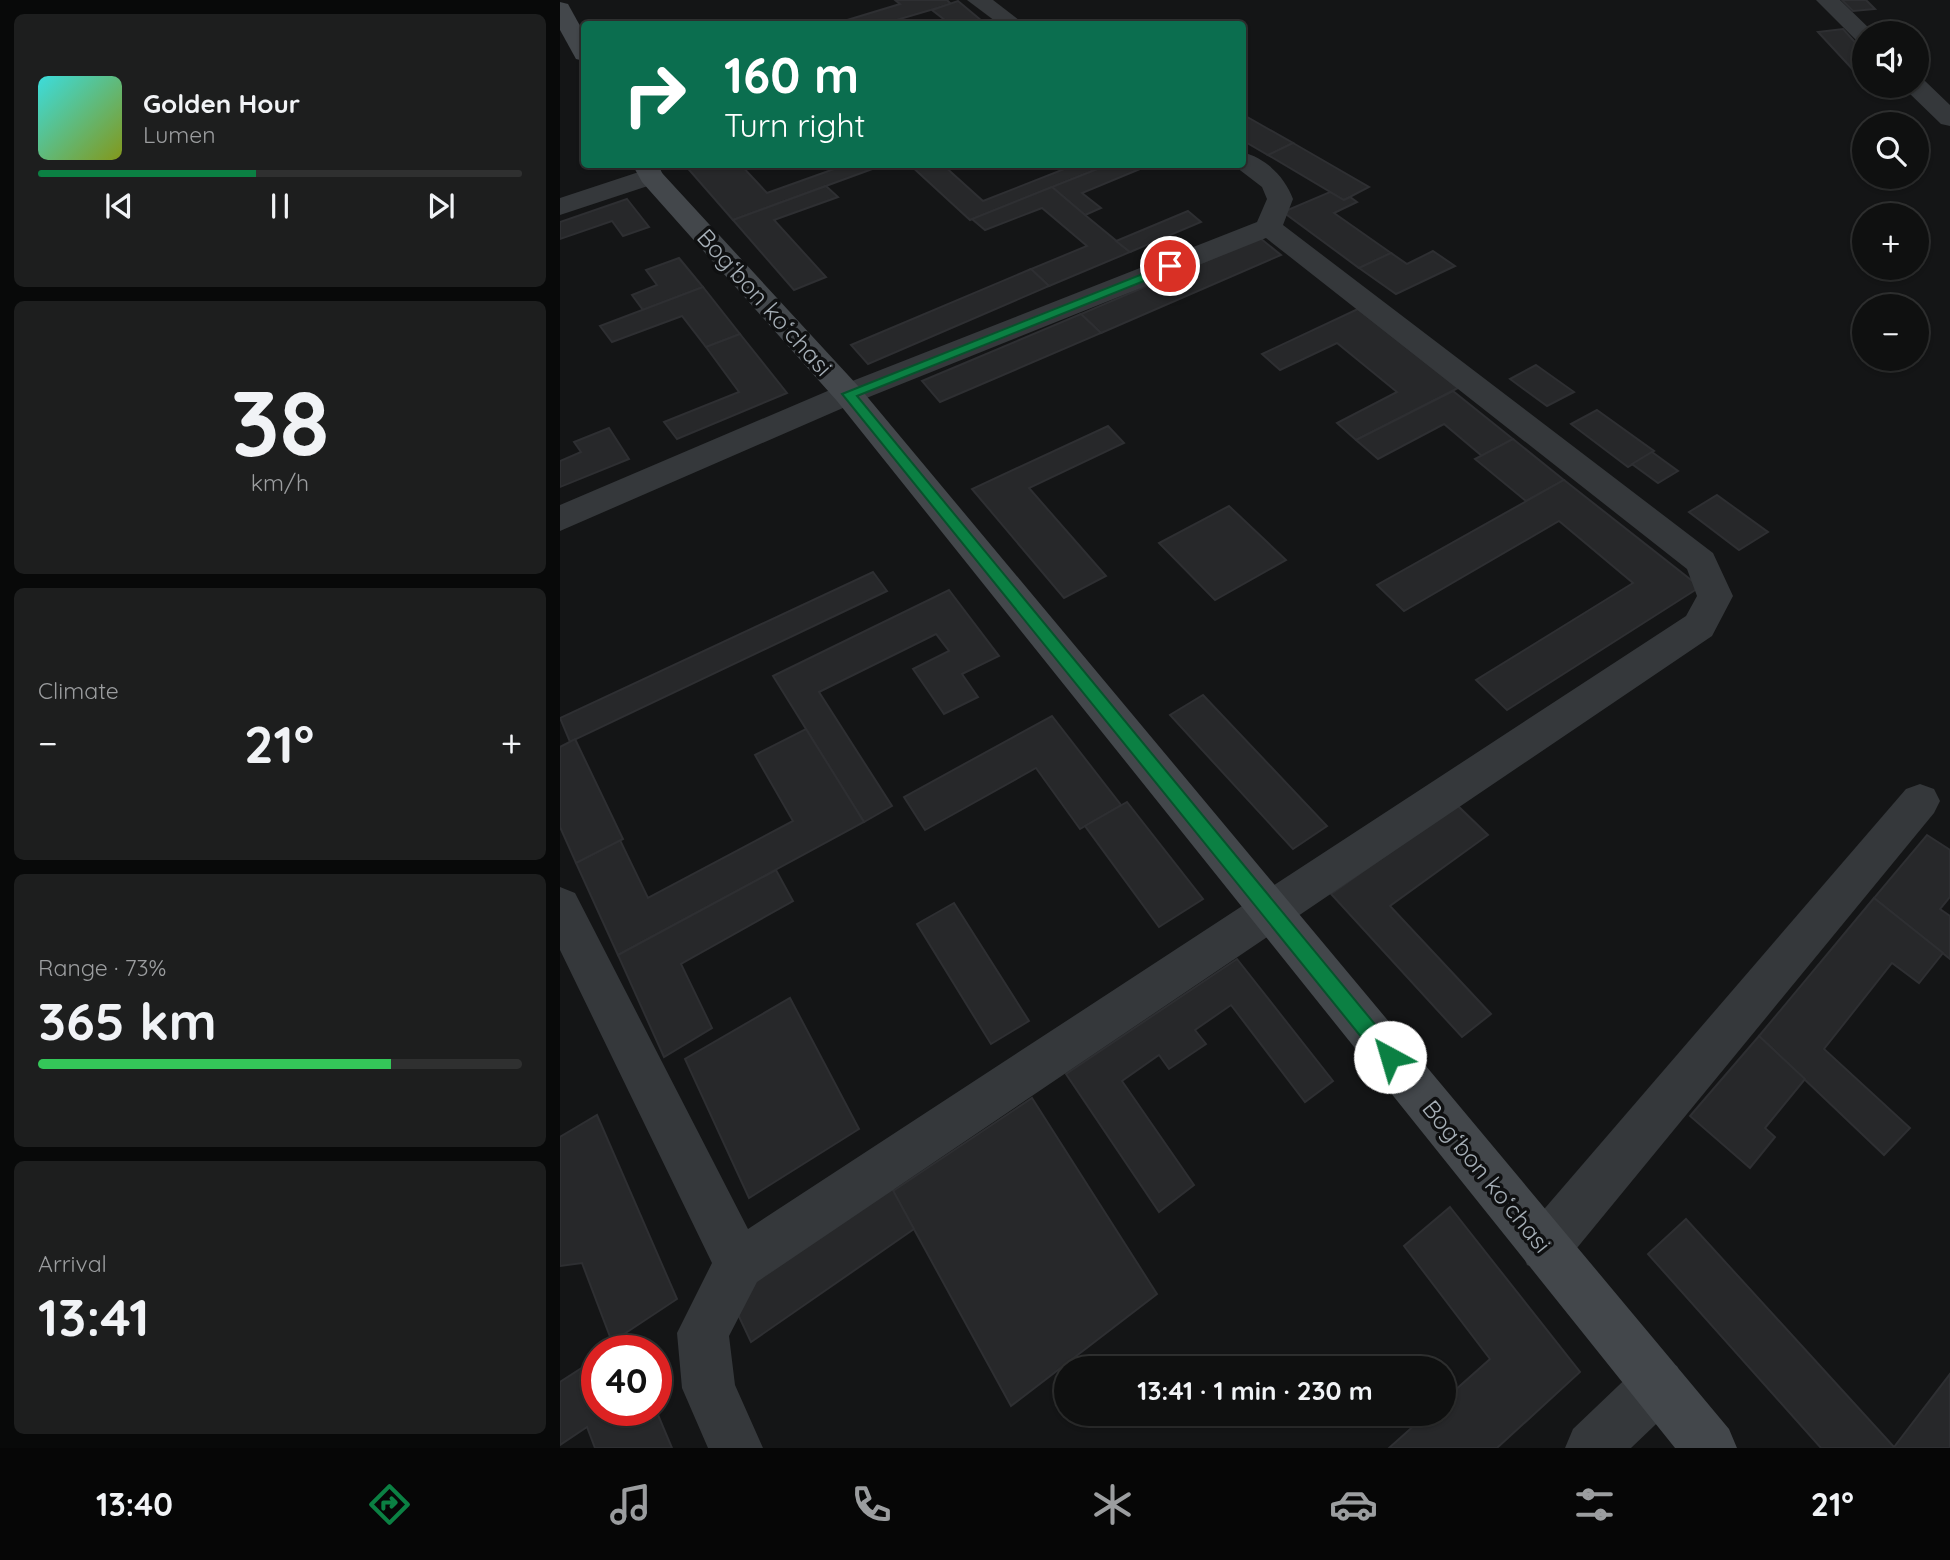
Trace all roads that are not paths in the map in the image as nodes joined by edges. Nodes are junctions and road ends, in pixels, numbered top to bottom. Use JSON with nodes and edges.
{"nodes":[{"id":1,"x":978,"y":0,"type":"edge"},
{"id":2,"x":1828,"y":0,"type":"edge"},
{"id":3,"x":560,"y":9,"type":"edge"},
{"id":4,"x":1009,"y":21,"type":"edge"},
{"id":5,"x":1852,"y":23,"type":"edge"},
{"id":6,"x":581,"y":48,"type":"edge"},
{"id":7,"x":1928,"y":98,"type":"edge"},
{"id":8,"x":1950,"y":119,"type":"edge"},
{"id":9,"x":1246,"y":163,"type":"edge"},
{"id":10,"x":648,"y":170,"type":"edge"},
{"id":11,"x":560,"y":207,"type":"edge"},
{"id":12,"x":1269,"y":227,"type":"junction"},
{"id":13,"x":848,"y":394,"type":"junction"},
{"id":14,"x":560,"y":519,"type":"edge"},
{"id":15,"x":1920,"y":801,"type":"dead end"},
{"id":16,"x":560,"y":906,"type":"edge"},
{"id":17,"x":1270,"y":910,"type":"junction"},
{"id":18,"x":1545,"y":1247,"type":"junction"},
{"id":19,"x":738,"y":1264,"type":"junction"},
{"id":20,"x":1658,"y":1385,"type":"junction"},
{"id":21,"x":736,"y":1448,"type":"edge"},
{"id":22,"x":1592,"y":1448,"type":"edge"},
{"id":23,"x":1710,"y":1448,"type":"edge"}],
"edges":[{"from":1,"to":4,"type":"street"},
{"from":2,"to":5,"type":"street"},
{"from":3,"to":6,"type":"street"},
{"from":7,"to":8,"type":"street"},
{"from":9,"to":12,"type":"street"},
{"from":10,"to":11,"type":"street"},
{"from":10,"to":13,"type":"street","name":"Bogʻbon koʻchasi"},
{"from":12,"to":13,"type":"street"},
{"from":12,"to":17,"type":"street"},
{"from":13,"to":14,"type":"street"},
{"from":13,"to":17,"type":"street","name":"Bogʻbon koʻchasi"},
{"from":15,"to":18,"type":"street"},
{"from":16,"to":19,"type":"street"},
{"from":17,"to":18,"type":"street","name":"Bogʻbon koʻchasi"},
{"from":17,"to":19,"type":"street"},
{"from":18,"to":20,"type":"street","name":"Bogʻbon koʻchasi"},
{"from":19,"to":21,"type":"street"},
{"from":20,"to":22,"type":"street"},
{"from":20,"to":23,"type":"street","name":"Bogʻbon koʻchasi"}]}
